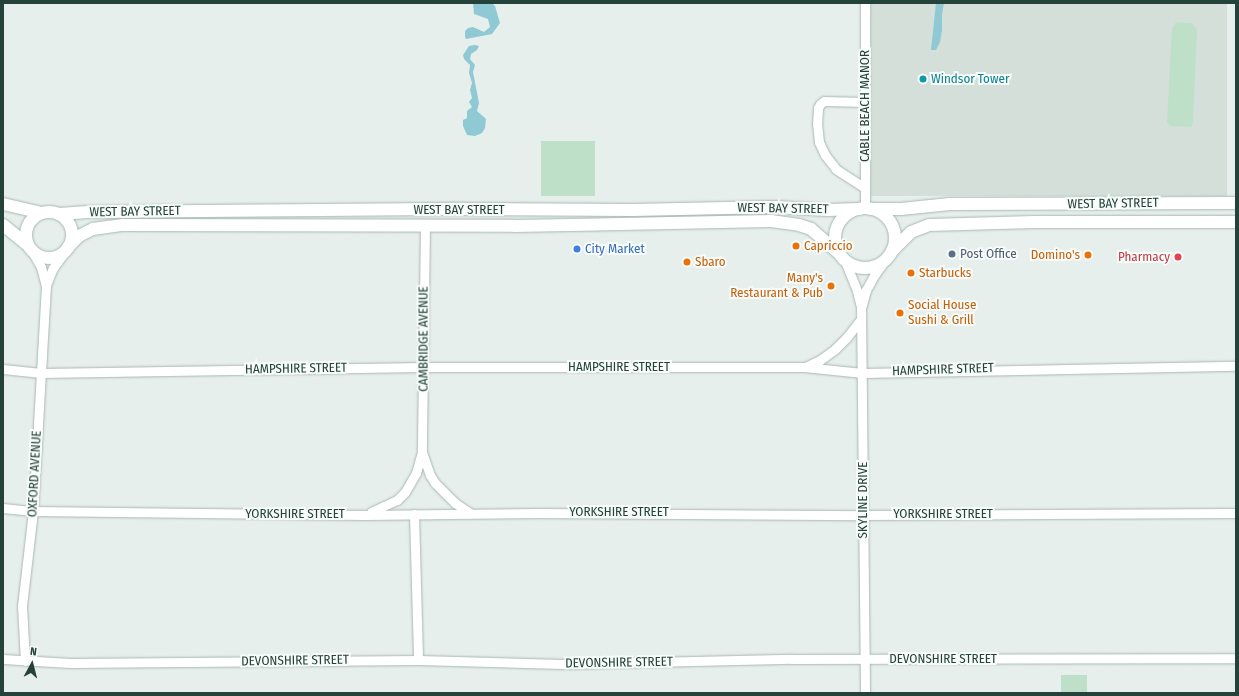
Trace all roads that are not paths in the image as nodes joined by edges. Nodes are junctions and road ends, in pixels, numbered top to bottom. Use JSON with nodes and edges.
{"nodes":[{"id":1,"x":865,"y":3,"type":"edge"},
{"id":2,"x":865,"y":102,"type":"junction"},
{"id":3,"x":865,"y":188,"type":"junction"},
{"id":4,"x":1236,"y":203,"type":"edge"},
{"id":5,"x":3,"y":204,"type":"edge"},
{"id":6,"x":865,"y":209,"type":"junction"},
{"id":7,"x":42,"y":213,"type":"junction"},
{"id":8,"x":59,"y":214,"type":"junction"},
{"id":9,"x":1236,"y":222,"type":"edge"},
{"id":10,"x":3,"y":225,"type":"edge"},
{"id":11,"x":425,"y":226,"type":"junction"},
{"id":12,"x":30,"y":248,"type":"junction"},
{"id":13,"x":66,"y":250,"type":"junction"},
{"id":14,"x":841,"y":256,"type":"junction"},
{"id":15,"x":888,"y":256,"type":"junction"},
{"id":16,"x":46,"y":286,"type":"junction"},
{"id":17,"x":861,"y":307,"type":"junction"},
{"id":18,"x":862,"y":319,"type":"junction"},
{"id":19,"x":1236,"y":366,"type":"edge"},
{"id":20,"x":423,"y":368,"type":"junction"},
{"id":21,"x":804,"y":368,"type":"junction"},
{"id":22,"x":3,"y":369,"type":"edge"},
{"id":23,"x":40,"y":373,"type":"junction"},
{"id":24,"x":863,"y":373,"type":"junction"},
{"id":25,"x":422,"y":452,"type":"junction"},
{"id":26,"x":3,"y":508,"type":"edge"},
{"id":27,"x":33,"y":511,"type":"junction"},
{"id":28,"x":470,"y":513,"type":"junction"},
{"id":29,"x":1236,"y":513,"type":"edge"},
{"id":30,"x":414,"y":514,"type":"junction"},
{"id":31,"x":365,"y":515,"type":"junction"},
{"id":32,"x":863,"y":515,"type":"junction"},
{"id":33,"x":3,"y":658,"type":"edge"},
{"id":34,"x":1236,"y":658,"type":"edge"},
{"id":35,"x":864,"y":659,"type":"junction"},
{"id":36,"x":418,"y":660,"type":"junction"},
{"id":37,"x":25,"y":661,"type":"junction"},
{"id":38,"x":864,"y":693,"type":"edge"}],
"edges":[{"from":1,"to":2,"type":"street","name":"CABLE BEACH MANOR"},
{"from":2,"to":3,"type":"street","name":"CABLE BEACH MANOR"},
{"from":2,"to":3,"type":"street"},
{"from":3,"to":6,"type":"street","name":"CABLE BEACH MANOR"},
{"from":4,"to":6,"type":"main road","name":"WEST BAY STREET"},
{"from":5,"to":7,"type":"main road"},
{"from":6,"to":8,"type":"main road","name":"WEST BAY STREET"},
{"from":6,"to":14,"type":"main road"},
{"from":6,"to":15,"type":"main road"},
{"from":7,"to":8,"type":"main road"},
{"from":7,"to":12,"type":"main road"},
{"from":8,"to":13,"type":"main road"},
{"from":9,"to":15,"type":"main road","name":"WEST BAY STREET"},
{"from":10,"to":12,"type":"main road"},
{"from":11,"to":13,"type":"main road","name":"WEST BAY STREET"},
{"from":11,"to":14,"type":"main road","name":"WEST BAY STREET"},
{"from":11,"to":20,"type":"street","name":"CAMBRIDGE AVENUE"},
{"from":12,"to":13,"type":"main road"},
{"from":12,"to":16,"type":"street","name":"OXFORD AVENUE"},
{"from":13,"to":16,"type":"street","name":"OXFORD AVENUE"},
{"from":14,"to":15,"type":"main road"},
{"from":14,"to":17,"type":"street","name":"SKYLINE DRIVE"},
{"from":15,"to":17,"type":"street","name":"SKYLINE DRIVE"},
{"from":16,"to":23,"type":"street","name":"OXFORD AVENUE"},
{"from":17,"to":18,"type":"street","name":"SKYLINE DRIVE"},
{"from":18,"to":21,"type":"street"},
{"from":18,"to":24,"type":"street","name":"SKYLINE DRIVE"},
{"from":19,"to":24,"type":"street","name":"HAMPSHIRE STREET"},
{"from":20,"to":21,"type":"street","name":"HAMPSHIRE STREET"},
{"from":20,"to":23,"type":"street","name":"HAMPSHIRE STREET"},
{"from":20,"to":25,"type":"street","name":"CAMBRIDGE AVENUE"},
{"from":21,"to":24,"type":"street","name":"HAMPSHIRE STREET"},
{"from":22,"to":23,"type":"street","name":"HAMPSHIRE STREET"},
{"from":23,"to":27,"type":"street","name":"OXFORD AVENUE"},
{"from":24,"to":32,"type":"street","name":"SKYLINE DRIVE"},
{"from":25,"to":28,"type":"street","name":"CAMBRIDGE AVENUE"},
{"from":25,"to":31,"type":"street","name":"CAMBRIDGE AVENUE"},
{"from":26,"to":27,"type":"street","name":"YORKSHIRE STREET"},
{"from":27,"to":31,"type":"street","name":"YORKSHIRE STREET"},
{"from":27,"to":37,"type":"street","name":"OXFORD AVENUE"},
{"from":28,"to":30,"type":"street","name":"YORKSHIRE STREET"},
{"from":28,"to":32,"type":"street","name":"YORKSHIRE STREET"},
{"from":29,"to":32,"type":"street","name":"YORKSHIRE STREET"},
{"from":30,"to":31,"type":"street","name":"YORKSHIRE STREET"},
{"from":30,"to":36,"type":"street"},
{"from":32,"to":35,"type":"street","name":"SKYLINE DRIVE"},
{"from":33,"to":37,"type":"street","name":"DEVONSHIRE STREET"},
{"from":34,"to":35,"type":"street","name":"DEVONSHIRE STREET"},
{"from":35,"to":36,"type":"street","name":"DEVONSHIRE STREET"},
{"from":35,"to":38,"type":"street","name":"SKYLINE DRIVE"},
{"from":36,"to":37,"type":"street","name":"DEVONSHIRE STREET"}]}
